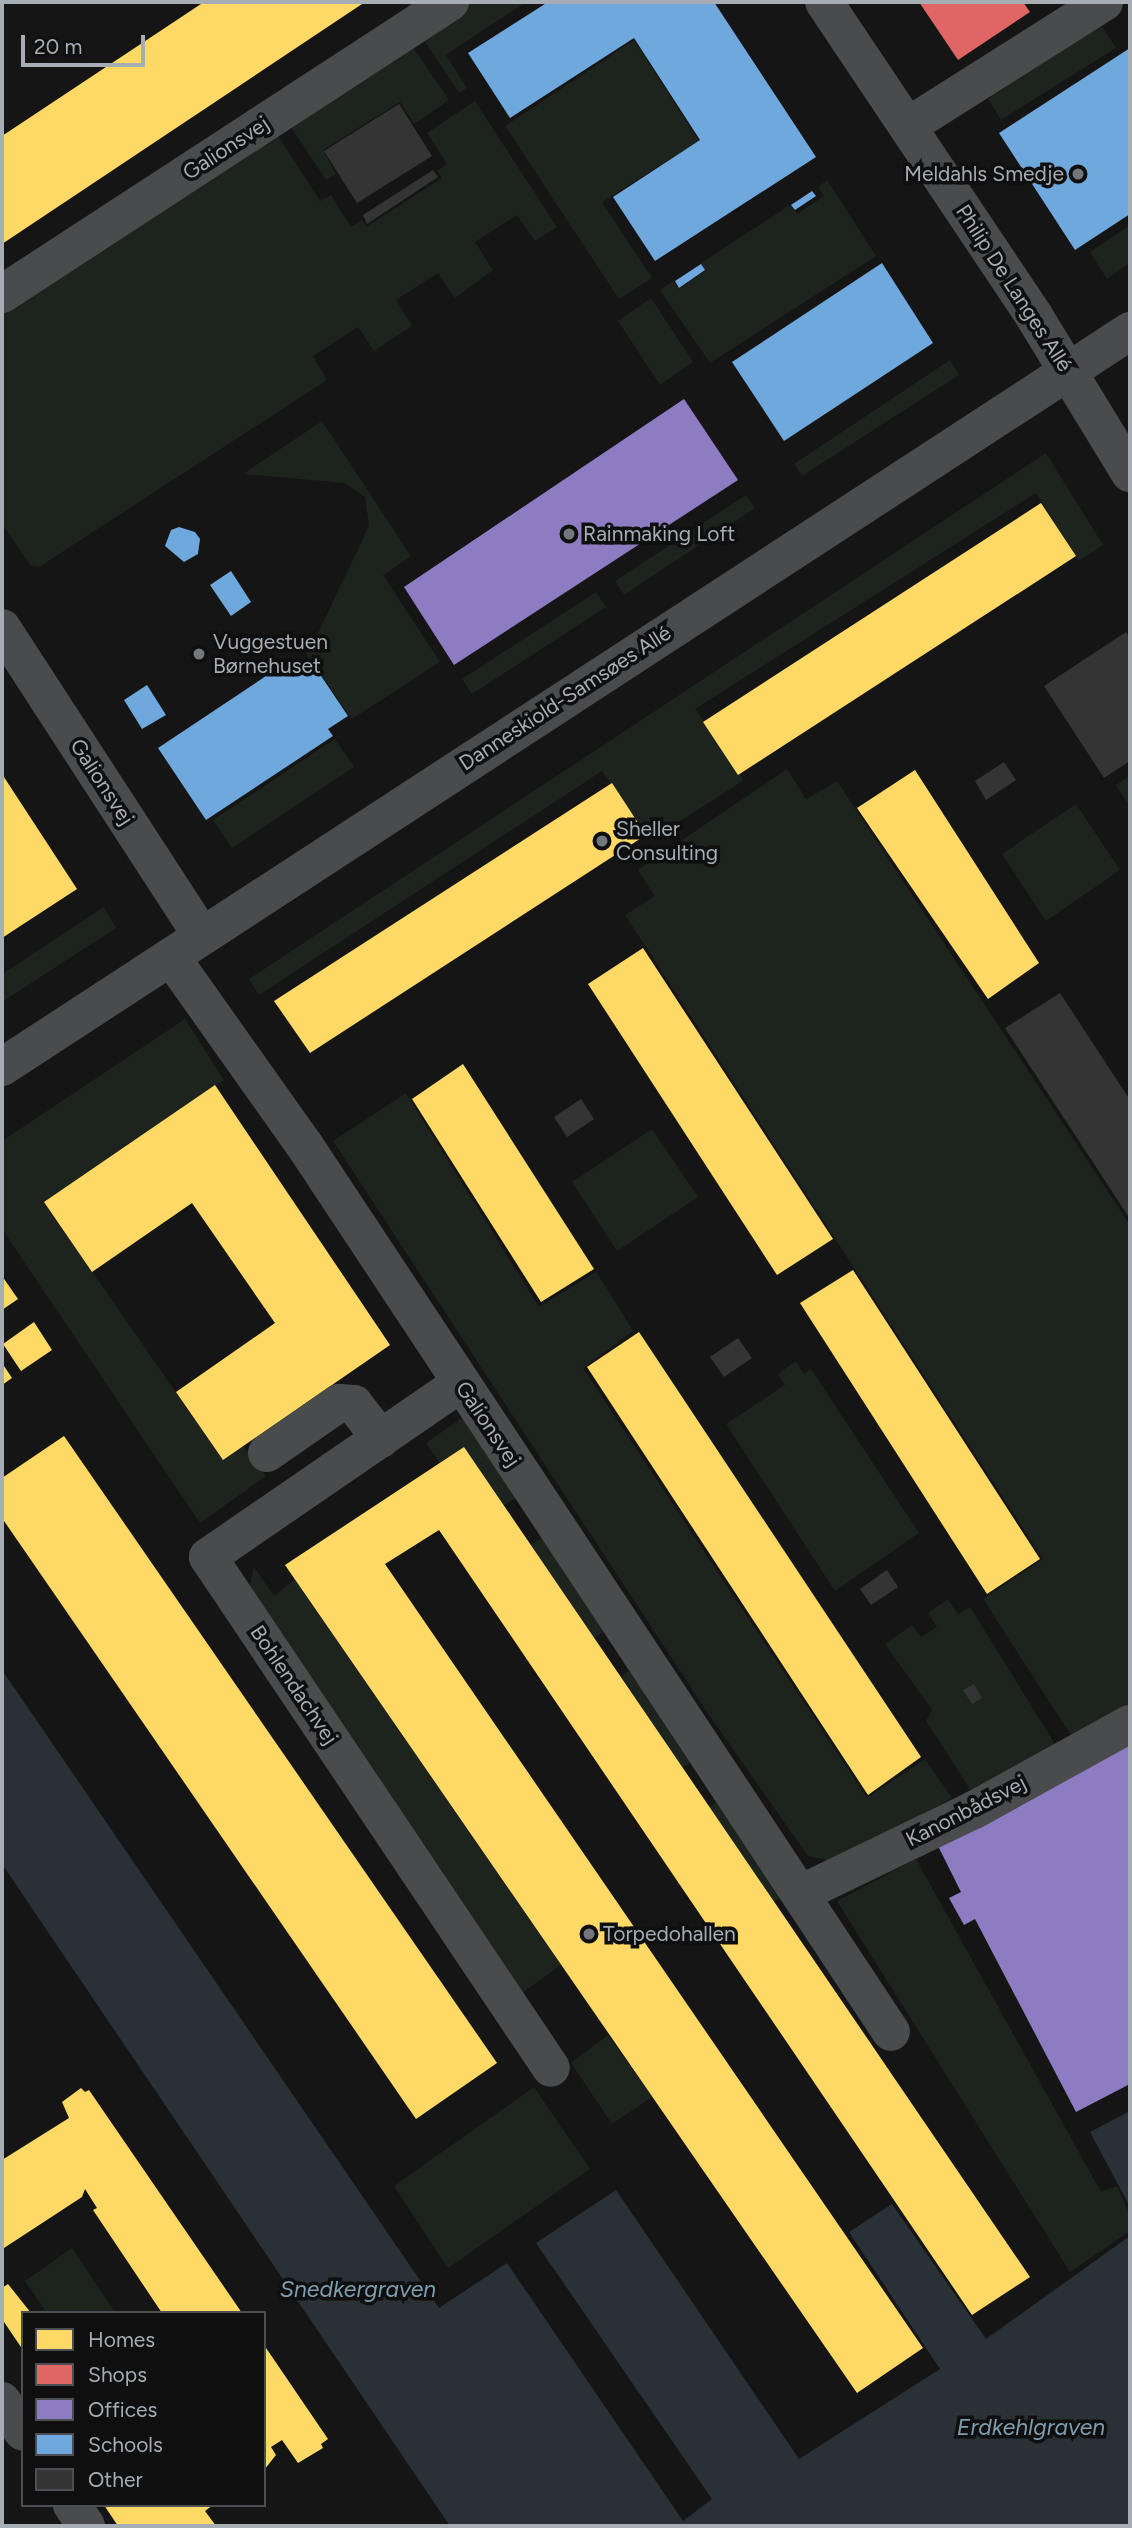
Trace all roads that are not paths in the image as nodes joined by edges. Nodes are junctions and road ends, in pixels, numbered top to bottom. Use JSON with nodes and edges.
{"nodes":[{"id":1,"x":450,"y":2,"type":"edge"},
{"id":2,"x":824,"y":2,"type":"edge"},
{"id":3,"x":1104,"y":2,"type":"edge"},
{"id":4,"x":908,"y":126,"type":"junction"},
{"id":5,"x":2,"y":294,"type":"edge"},
{"id":6,"x":1130,"y":331,"type":"edge"},
{"id":7,"x":1068,"y":371,"type":"junction"},
{"id":8,"x":1130,"y":473,"type":"edge"},
{"id":9,"x":2,"y":628,"type":"edge"},
{"id":10,"x":187,"y":946,"type":"junction"},
{"id":11,"x":2,"y":1067,"type":"edge"},
{"id":12,"x":461,"y":1383,"type":"junction"},
{"id":13,"x":381,"y":1439,"type":"junction"},
{"id":14,"x":267,"y":1453,"type":"dead end"},
{"id":15,"x":1130,"y":1724,"type":"edge"},
{"id":16,"x":800,"y":1894,"type":"junction"},
{"id":17,"x":891,"y":2032,"type":"dead end"},
{"id":18,"x":551,"y":2068,"type":"dead end"},
{"id":19,"x":2,"y":2401,"type":"edge"},
{"id":20,"x":21,"y":2429,"type":"edge"},
{"id":21,"x":73,"y":2507,"type":"edge"},
{"id":22,"x":86,"y":2526,"type":"edge"}],
"edges":[{"from":1,"to":5,"type":"street","name":"Galionsvej"},
{"from":2,"to":4,"type":"street","name":"Philip De Langes Allé"},
{"from":3,"to":4,"type":"street"},
{"from":4,"to":7,"type":"street","name":"Philip De Langes Allé"},
{"from":6,"to":7,"type":"street","name":"Danneskiold-Samsøes Allé"},
{"from":7,"to":8,"type":"street","name":"Philip De Langes Allé"},
{"from":7,"to":10,"type":"street","name":"Danneskiold-Samsøes Allé"},
{"from":9,"to":10,"type":"street","name":"Galionsvej"},
{"from":10,"to":11,"type":"street","name":"Danneskiold-Samsøes Allé"},
{"from":10,"to":12,"type":"street","name":"Galionsvej"},
{"from":12,"to":13,"type":"street","name":"Bohlendachvej"},
{"from":12,"to":16,"type":"street","name":"Galionsvej"},
{"from":13,"to":14,"type":"street"},
{"from":13,"to":18,"type":"street","name":"Bohlendachvej"},
{"from":15,"to":16,"type":"street","name":"Kanonbådsvej"},
{"from":16,"to":17,"type":"street","name":"Galionsvej"},
{"from":19,"to":20,"type":"street"},
{"from":21,"to":22,"type":"street"}]}
